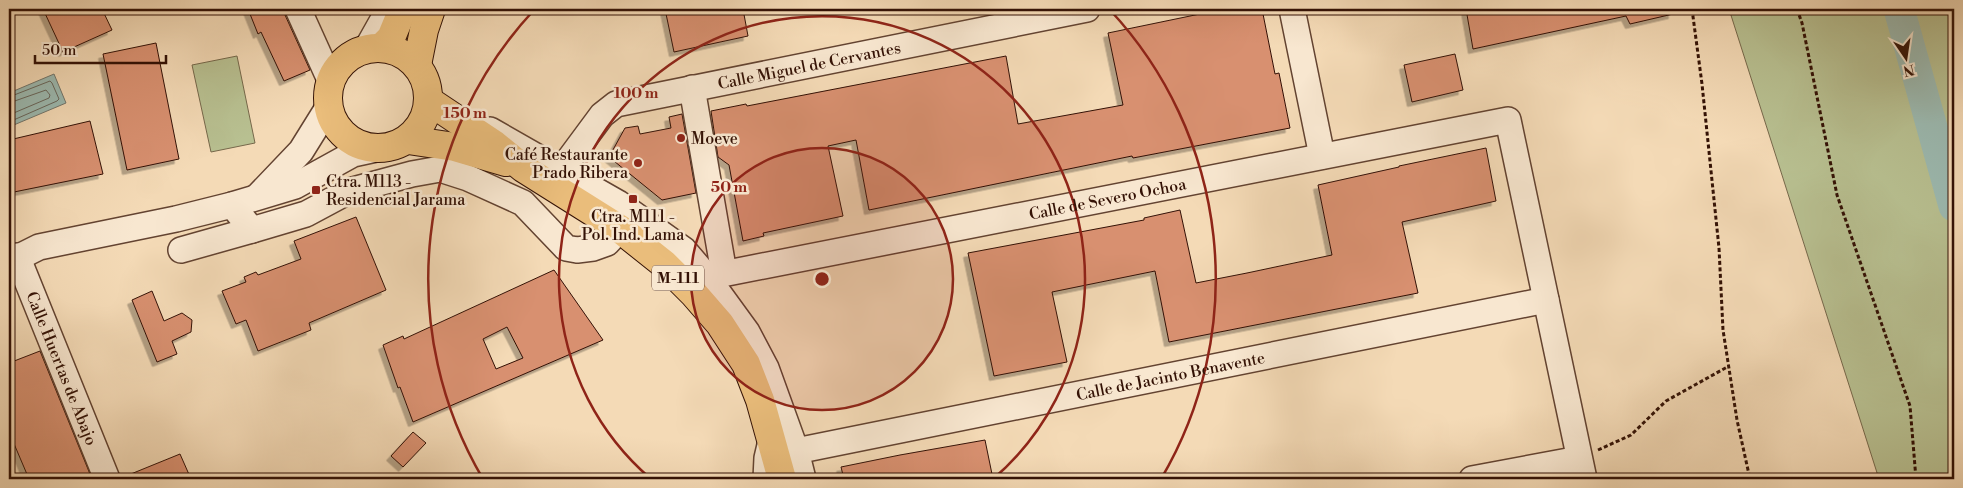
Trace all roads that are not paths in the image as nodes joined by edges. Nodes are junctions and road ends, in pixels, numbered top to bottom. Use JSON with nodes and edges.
{"nodes":[{"id":1,"x":298,"y":9,"type":"edge"},
{"id":2,"x":388,"y":9,"type":"edge"},
{"id":3,"x":403,"y":9,"type":"edge"},
{"id":4,"x":431,"y":9,"type":"edge"},
{"id":5,"x":1087,"y":9,"type":"edge"},
{"id":6,"x":1292,"y":9,"type":"edge"},
{"id":7,"x":374,"y":49,"type":"junction"},
{"id":8,"x":424,"y":85,"type":"junction"},
{"id":9,"x":692,"y":88,"type":"junction"},
{"id":10,"x":330,"y":94,"type":"junction"},
{"id":11,"x":408,"y":140,"type":"junction"},
{"id":12,"x":376,"y":149,"type":"junction"},
{"id":13,"x":1322,"y":156,"type":"junction"},
{"id":14,"x":523,"y":168,"type":"junction"},
{"id":15,"x":562,"y":169,"type":"junction"},
{"id":16,"x":258,"y":196,"type":"junction"},
{"id":17,"x":232,"y":205,"type":"junction"},
{"id":18,"x":620,"y":229,"type":"junction"},
{"id":19,"x":252,"y":230,"type":"junction"},
{"id":20,"x":180,"y":250,"type":"dead end"},
{"id":21,"x":13,"y":259,"type":"edge"},
{"id":22,"x":715,"y":275,"type":"junction"},
{"id":23,"x":1546,"y":300,"type":"junction"},
{"id":24,"x":772,"y":439,"type":"junction"},
{"id":25,"x":796,"y":452,"type":"junction"},
{"id":26,"x":1582,"y":469,"type":"edge"},
{"id":27,"x":107,"y":479,"type":"edge"},
{"id":28,"x":766,"y":479,"type":"edge"},
{"id":29,"x":782,"y":479,"type":"edge"},
{"id":30,"x":803,"y":479,"type":"edge"},
{"id":31,"x":1472,"y":479,"type":"edge"}],
"edges":[{"from":1,"to":10,"type":"street"},
{"from":2,"to":7,"type":"street"},
{"from":3,"to":7,"type":"main road"},
{"from":4,"to":8,"type":"main road"},
{"from":5,"to":9,"type":"street","name":"Calle Miguel de Cervantes"},
{"from":6,"to":13,"type":"street"},
{"from":7,"to":8,"type":"main road","number":"M-111"},
{"from":7,"to":10,"type":"main road"},
{"from":8,"to":11,"type":"main road"},
{"from":8,"to":14,"type":"main road","number":"M-111"},
{"from":8,"to":15,"type":"street"},
{"from":9,"to":15,"type":"street","name":"Calle Miguel de Cervantes"},
{"from":9,"to":22,"type":"street"},
{"from":10,"to":12,"type":"main road"},
{"from":10,"to":16,"type":"street"},
{"from":11,"to":12,"type":"main road","number":"M-111"},
{"from":11,"to":14,"type":"main road","number":"M-111"},
{"from":12,"to":16,"type":"street"},
{"from":13,"to":22,"type":"street","name":"Calle de Severo Ochoa"},
{"from":13,"to":23,"type":"street","name":"Calle de Severo Ochoa"},
{"from":14,"to":18,"type":"main road","number":"M-111"},
{"from":15,"to":22,"type":"street"},
{"from":16,"to":17,"type":"street"},
{"from":17,"to":19,"type":"street"},
{"from":17,"to":21,"type":"street"},
{"from":18,"to":19,"type":"street"},
{"from":18,"to":24,"type":"main road","number":"M-111"},
{"from":19,"to":20,"type":"street"},
{"from":21,"to":27,"type":"street","name":"Calle Huertas de Abajo"},
{"from":22,"to":25,"type":"street"},
{"from":23,"to":25,"type":"street","name":"Calle de Jacinto Benavente"},
{"from":23,"to":26,"type":"street"},
{"from":24,"to":28,"type":"street"},
{"from":24,"to":29,"type":"main road","number":"M-111"},
{"from":25,"to":30,"type":"street"},
{"from":26,"to":31,"type":"street"}]}
